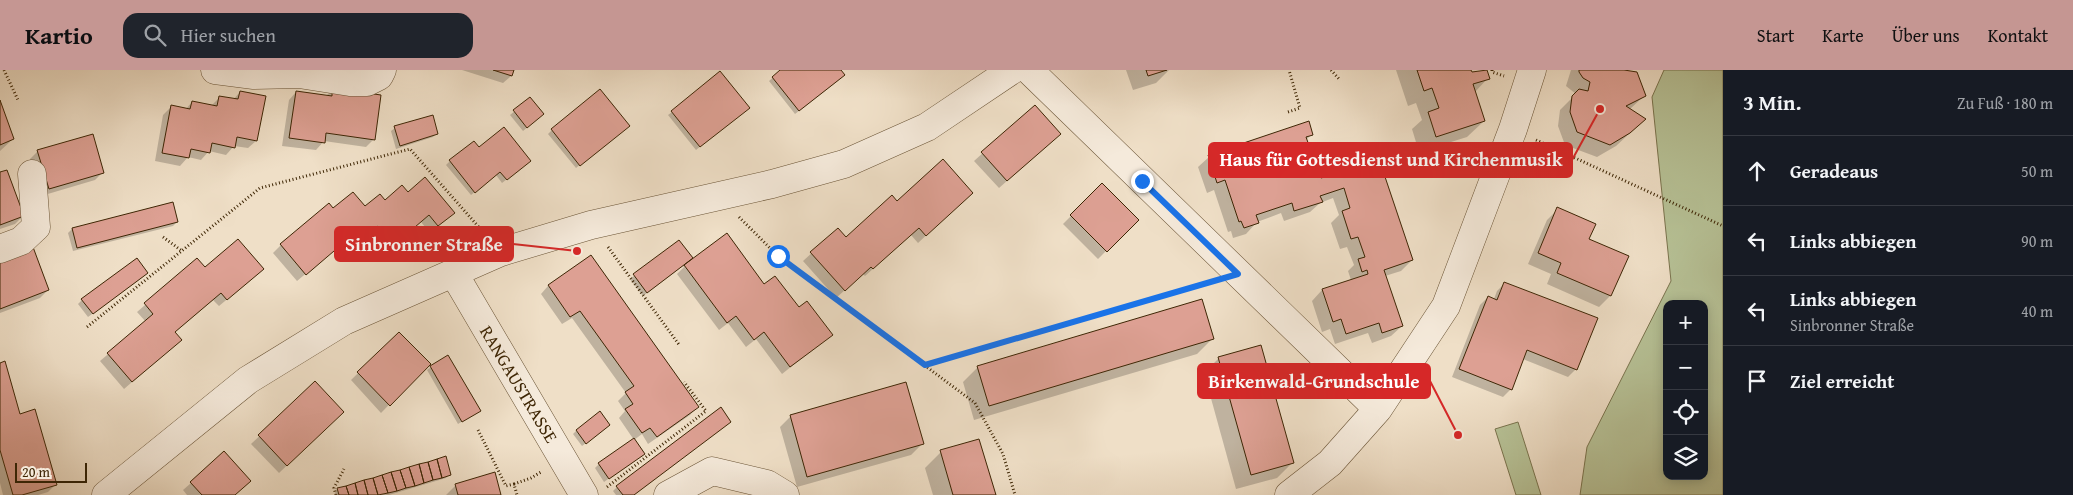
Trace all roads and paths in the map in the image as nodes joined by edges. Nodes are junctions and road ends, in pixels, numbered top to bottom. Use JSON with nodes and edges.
{"nodes":[{"id":1,"x":4,"y":70,"type":"edge"},
{"id":2,"x":215,"y":70,"type":"edge"},
{"id":3,"x":382,"y":70,"type":"edge"},
{"id":4,"x":1012,"y":70,"type":"edge"},
{"id":5,"x":1029,"y":70,"type":"edge"},
{"id":6,"x":1289,"y":70,"type":"edge"},
{"id":7,"x":1295,"y":70,"type":"edge"},
{"id":8,"x":1331,"y":70,"type":"edge"},
{"id":9,"x":1532,"y":70,"type":"edge"},
{"id":10,"x":1291,"y":77,"type":"junction"},
{"id":11,"x":1339,"y":79,"type":"dead end"},
{"id":12,"x":18,"y":100,"type":"dead end"},
{"id":13,"x":1288,"y":112,"type":"dead end"},
{"id":14,"x":1513,"y":129,"type":"junction"},
{"id":15,"x":32,"y":174,"type":"dead end"},
{"id":16,"x":718,"y":196,"type":"junction"},
{"id":17,"x":591,"y":225,"type":"junction"},
{"id":18,"x":1723,"y":226,"type":"edge"},
{"id":19,"x":163,"y":237,"type":"dead end"},
{"id":20,"x":0,"y":249,"type":"edge"},
{"id":21,"x":182,"y":251,"type":"junction"},
{"id":22,"x":501,"y":252,"type":"junction"},
{"id":23,"x":453,"y":272,"type":"junction"},
{"id":24,"x":1238,"y":274,"type":"junction"},
{"id":25,"x":87,"y":327,"type":"dead end"},
{"id":26,"x":680,"y":346,"type":"dead end"},
{"id":27,"x":925,"y":365,"type":"junction"},
{"id":28,"x":684,"y":382,"type":"dead end"},
{"id":29,"x":1378,"y":410,"type":"junction"},
{"id":30,"x":478,"y":430,"type":"dead end"},
{"id":31,"x":344,"y":469,"type":"dead end"},
{"id":32,"x":531,"y":478,"type":"dead end"},
{"id":33,"x":514,"y":484,"type":"junction"},
{"id":34,"x":594,"y":492,"type":"edge"},
{"id":35,"x":106,"y":495,"type":"edge"},
{"id":36,"x":336,"y":495,"type":"edge"},
{"id":37,"x":517,"y":495,"type":"edge"},
{"id":38,"x":668,"y":495,"type":"edge"},
{"id":39,"x":785,"y":495,"type":"edge"},
{"id":40,"x":1015,"y":495,"type":"edge"},
{"id":41,"x":1289,"y":495,"type":"edge"}],
"edges":[{"from":1,"to":12,"type":"path"},
{"from":2,"to":3,"type":"street"},
{"from":4,"to":16,"type":"street"},
{"from":5,"to":24,"type":"street"},
{"from":6,"to":10,"type":"path"},
{"from":7,"to":10,"type":"path"},
{"from":8,"to":11,"type":"path"},
{"from":9,"to":14,"type":"street"},
{"from":10,"to":13,"type":"path"},
{"from":14,"to":18,"type":"path"},
{"from":14,"to":29,"type":"street"},
{"from":15,"to":20,"type":"street"},
{"from":16,"to":17,"type":"street"},
{"from":16,"to":27,"type":"path"},
{"from":17,"to":22,"type":"street"},
{"from":17,"to":26,"type":"path"},
{"from":19,"to":21,"type":"path"},
{"from":21,"to":22,"type":"path"},
{"from":21,"to":25,"type":"path"},
{"from":22,"to":23,"type":"street"},
{"from":23,"to":34,"type":"street","name":"RANGAUSTRASSE"},
{"from":23,"to":35,"type":"street"},
{"from":24,"to":27,"type":"path"},
{"from":24,"to":29,"type":"street"},
{"from":27,"to":40,"type":"path"},
{"from":28,"to":34,"type":"path"},
{"from":29,"to":41,"type":"street"},
{"from":30,"to":33,"type":"path"},
{"from":31,"to":36,"type":"path"},
{"from":32,"to":33,"type":"path"},
{"from":33,"to":37,"type":"path"},
{"from":38,"to":39,"type":"street"}]}
